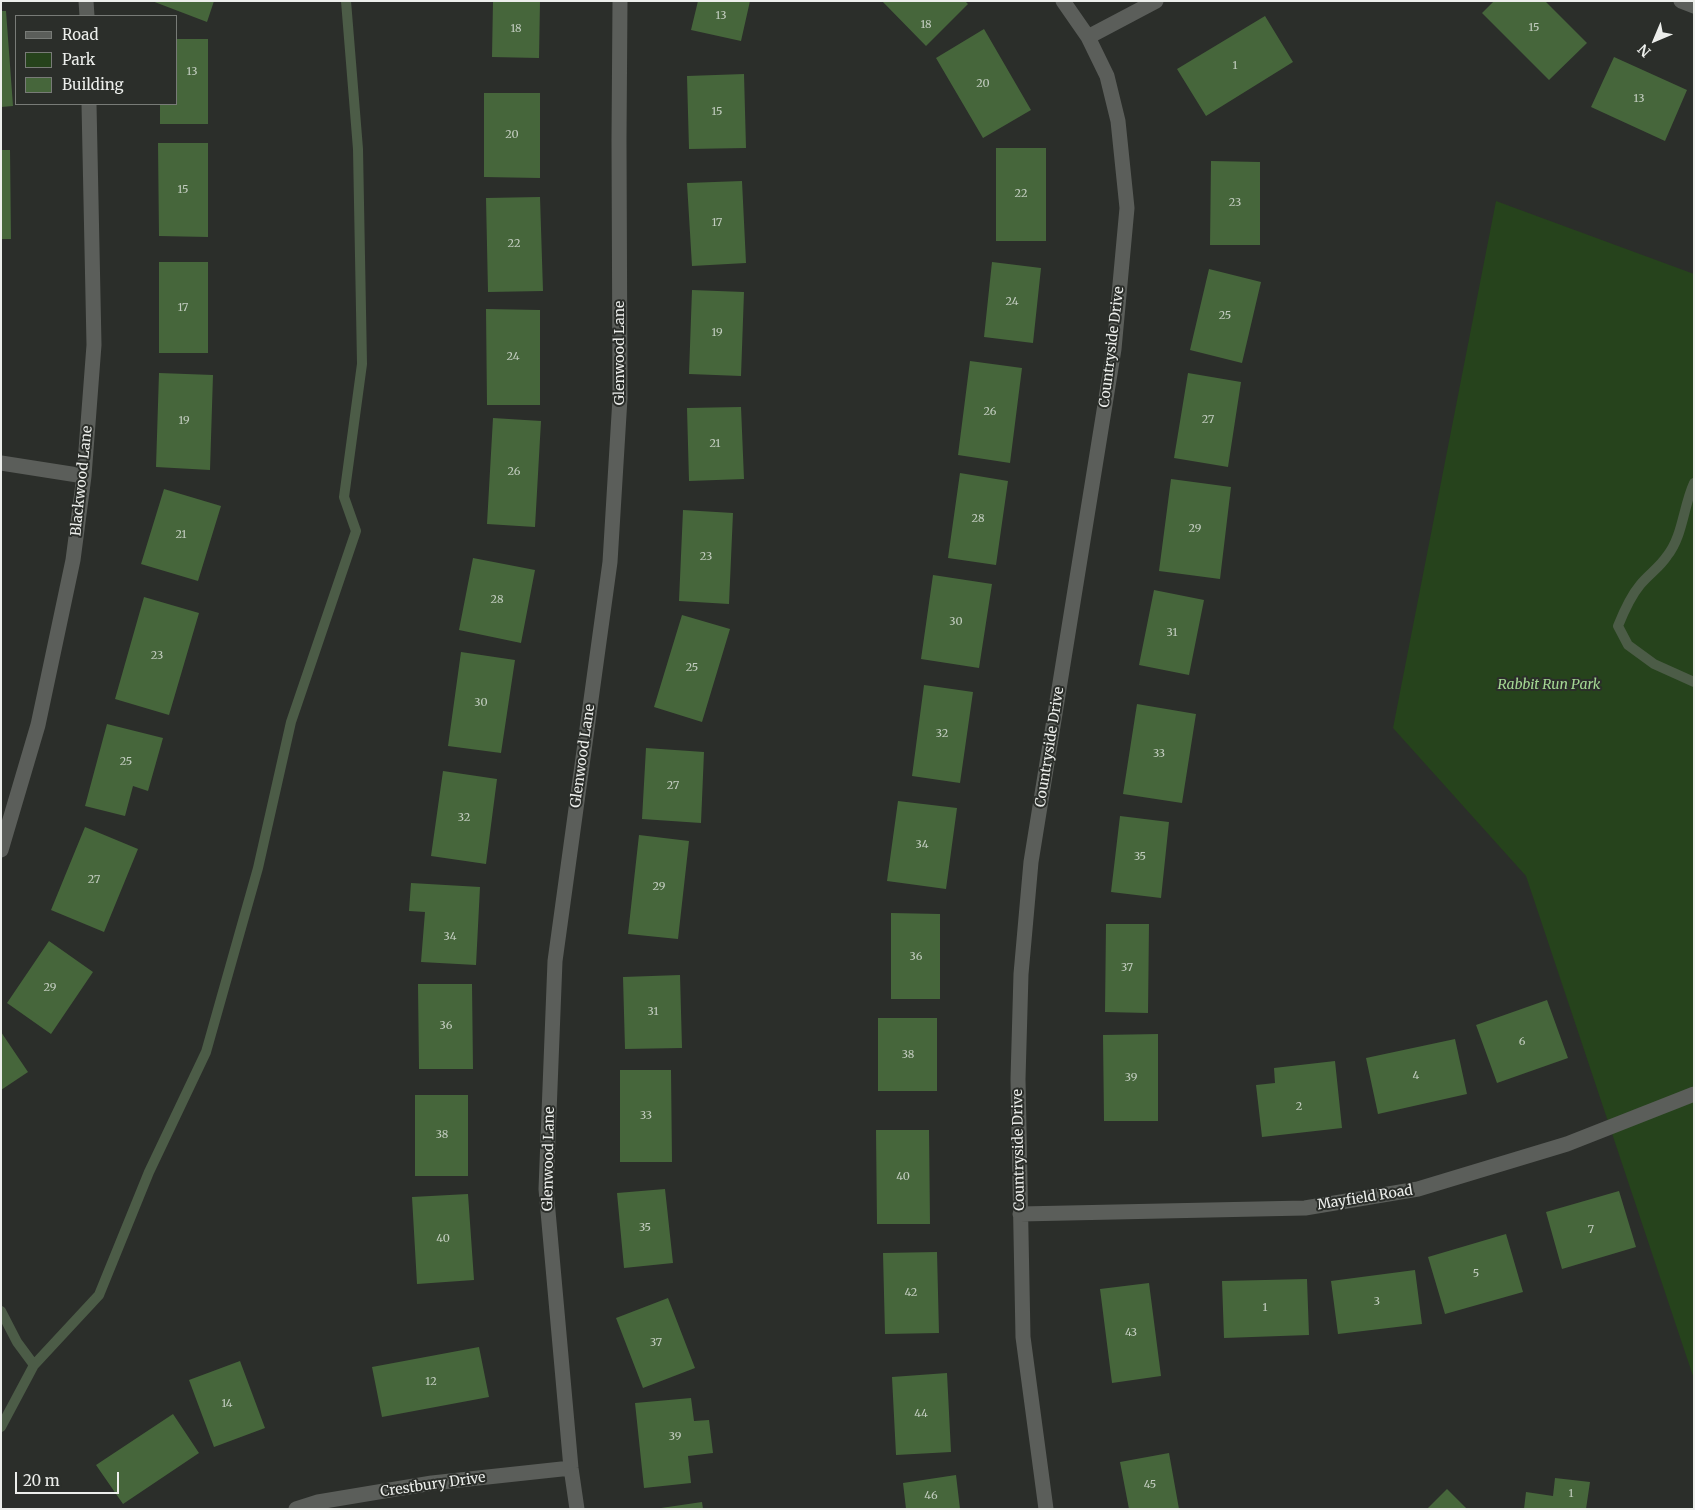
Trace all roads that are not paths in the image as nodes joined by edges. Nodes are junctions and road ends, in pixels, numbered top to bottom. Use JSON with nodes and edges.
{"nodes":[{"id":1,"x":86,"y":1,"type":"edge"},
{"id":2,"x":620,"y":1,"type":"edge"},
{"id":3,"x":1063,"y":1,"type":"edge"},
{"id":4,"x":1156,"y":1,"type":"edge"},
{"id":5,"x":1681,"y":1,"type":"edge"},
{"id":6,"x":1694,"y":6,"type":"edge"},
{"id":7,"x":87,"y":15,"type":"edge"},
{"id":8,"x":1088,"y":38,"type":"junction"},
{"id":9,"x":89,"y":105,"type":"edge"},
{"id":10,"x":1,"y":463,"type":"edge"},
{"id":11,"x":84,"y":476,"type":"junction"},
{"id":12,"x":1,"y":850,"type":"edge"},
{"id":13,"x":1694,"y":1094,"type":"edge"},
{"id":14,"x":1020,"y":1214,"type":"junction"},
{"id":15,"x":572,"y":1468,"type":"junction"},
{"id":16,"x":296,"y":1509,"type":"edge"},
{"id":17,"x":577,"y":1509,"type":"edge"},
{"id":18,"x":1046,"y":1509,"type":"edge"}],
"edges":[{"from":1,"to":7,"type":"street"},
{"from":2,"to":15,"type":"street","name":"Glenwood Lane"},
{"from":3,"to":8,"type":"street","name":"Countryside Drive"},
{"from":4,"to":8,"type":"street"},
{"from":5,"to":6,"type":"street"},
{"from":8,"to":14,"type":"street","name":"Countryside Drive"},
{"from":9,"to":11,"type":"street","name":"Blackwood Lane"},
{"from":10,"to":11,"type":"street"},
{"from":11,"to":12,"type":"street","name":"Blackwood Lane"},
{"from":13,"to":14,"type":"street","name":"Mayfield Road"},
{"from":14,"to":18,"type":"street","name":"Countryside Drive"},
{"from":15,"to":16,"type":"street","name":"Crestbury Drive"},
{"from":15,"to":17,"type":"street","name":"Glenwood Lane"}]}
